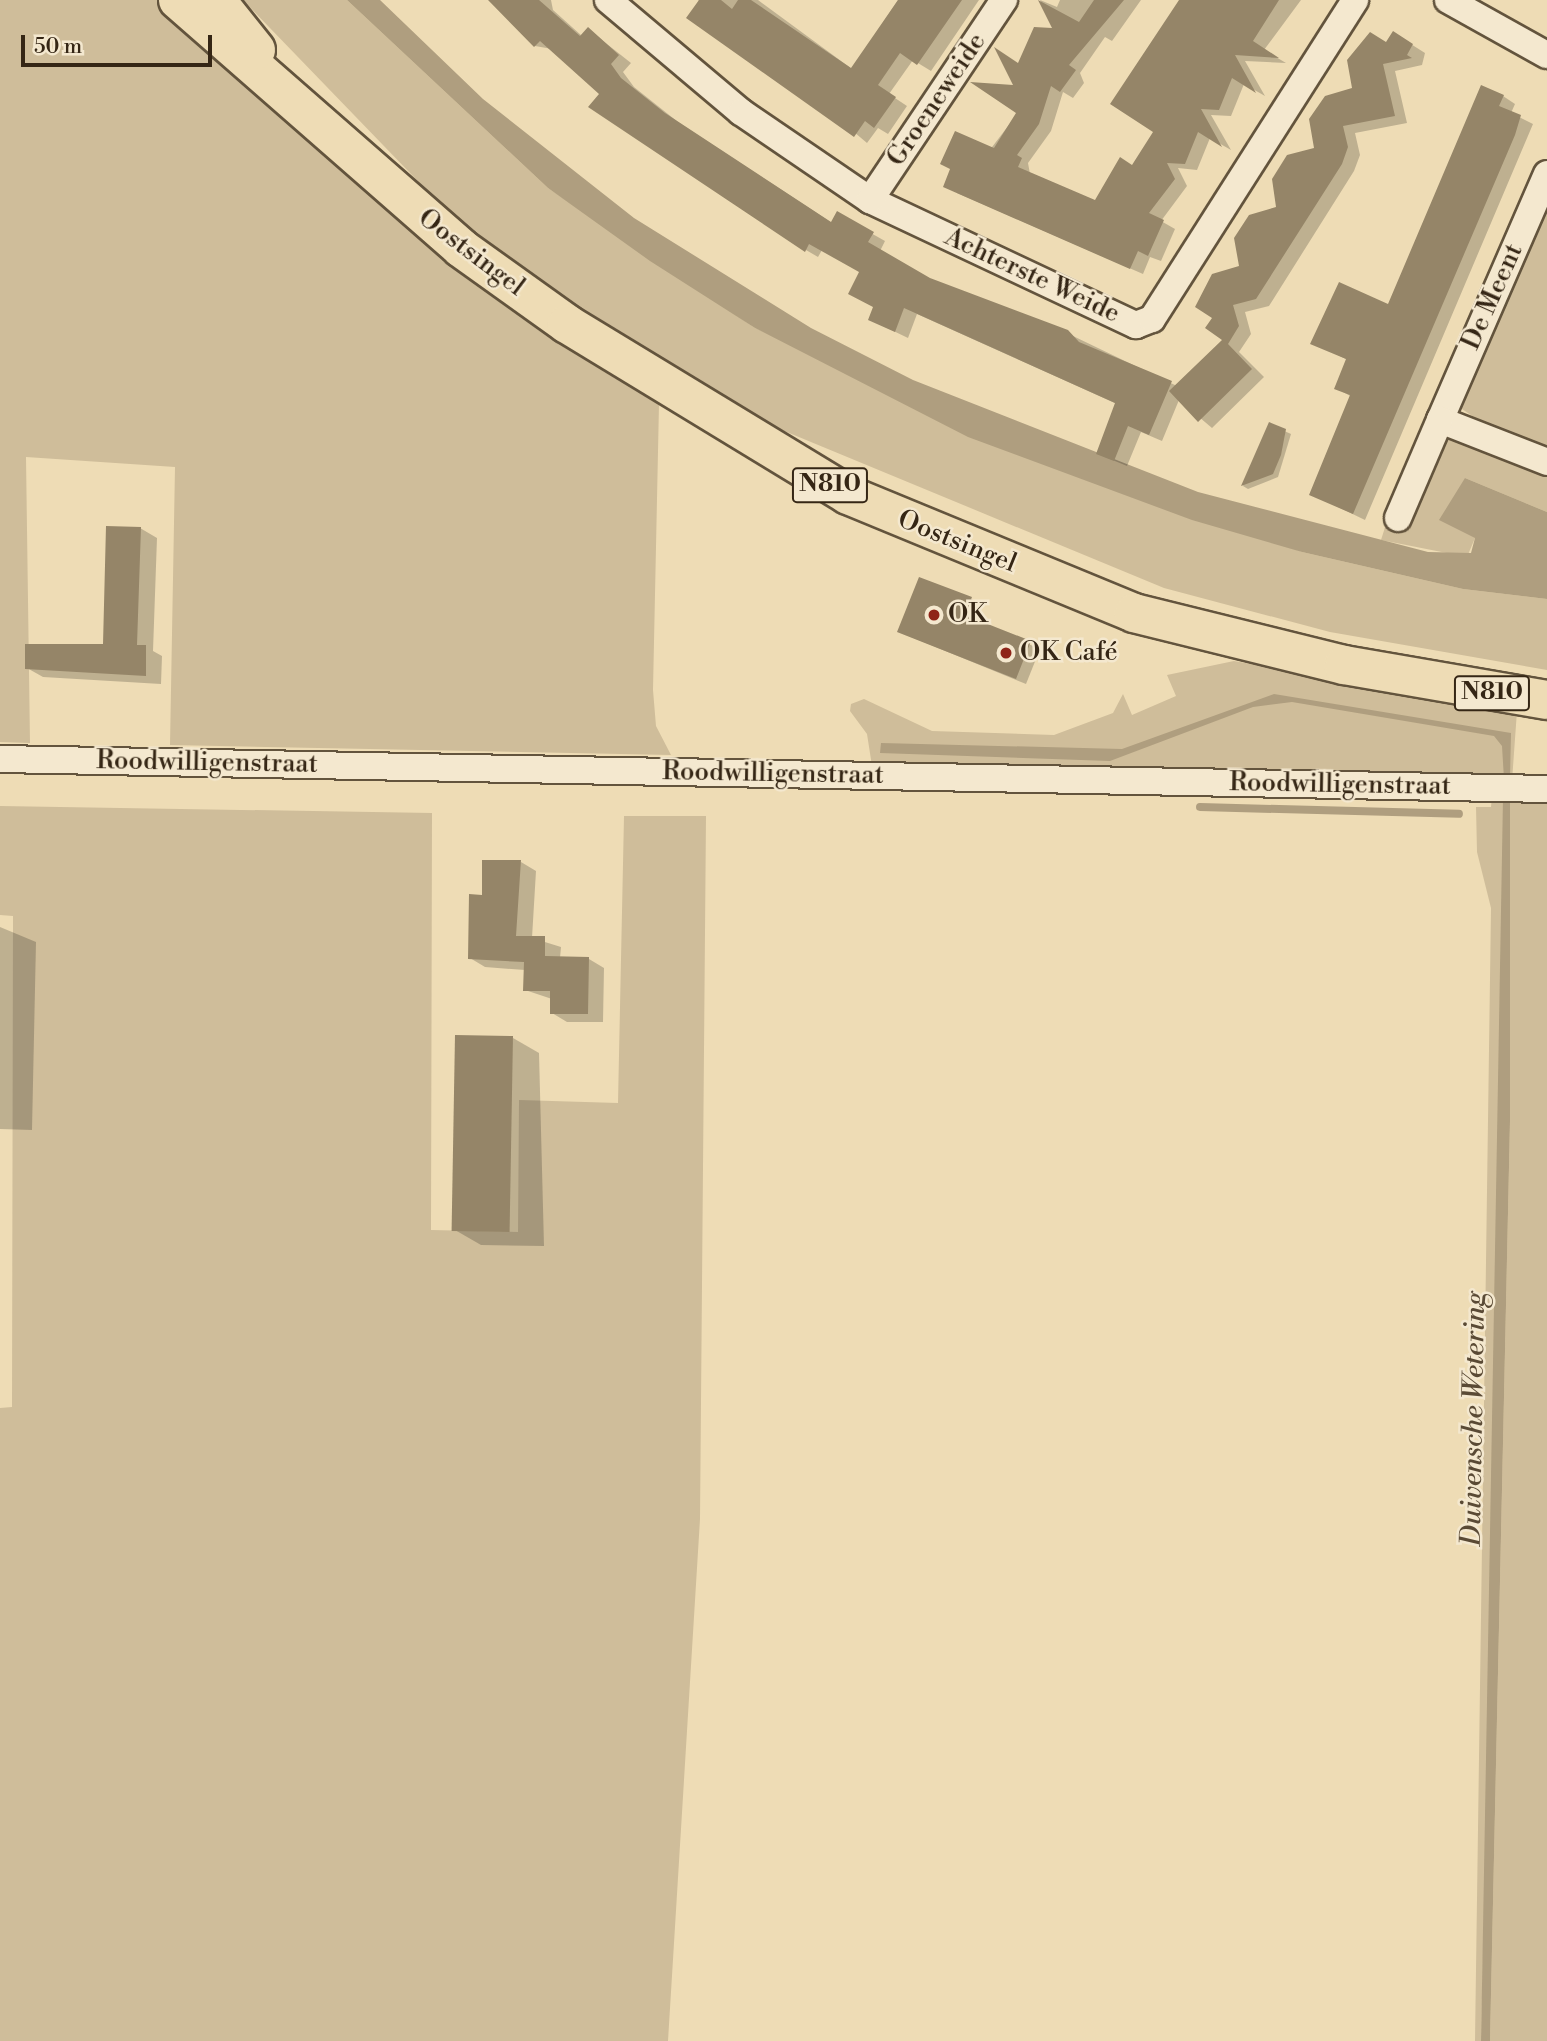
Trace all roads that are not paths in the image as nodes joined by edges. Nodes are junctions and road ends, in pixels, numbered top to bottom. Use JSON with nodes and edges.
{"nodes":[{"id":1,"x":178,"y":0,"type":"edge"},
{"id":2,"x":216,"y":0,"type":"edge"},
{"id":3,"x":1004,"y":0,"type":"edge"},
{"id":4,"x":1355,"y":0,"type":"edge"},
{"id":5,"x":1448,"y":0,"type":"edge"},
{"id":6,"x":623,"y":5,"type":"edge"},
{"id":7,"x":1547,"y":55,"type":"edge"},
{"id":8,"x":307,"y":116,"type":"junction"},
{"id":9,"x":1547,"y":174,"type":"edge"},
{"id":10,"x":870,"y":200,"type":"junction"},
{"id":11,"x":1440,"y":420,"type":"junction"},
{"id":12,"x":1547,"y":462,"type":"edge"},
{"id":13,"x":1398,"y":518,"type":"dead end"},
{"id":14,"x":1547,"y":700,"type":"edge"},
{"id":15,"x":0,"y":760,"type":"edge"},
{"id":16,"x":1547,"y":789,"type":"edge"}],
"edges":[{"from":1,"to":8,"type":"main road","name":"Oostsingel","number":"N810"},
{"from":2,"to":8,"type":"main road","name":"Oostsingel","number":"N810"},
{"from":3,"to":10,"type":"street","name":"Groeneweide"},
{"from":4,"to":10,"type":"street","name":"Achterste Weide"},
{"from":5,"to":7,"type":"street"},
{"from":6,"to":10,"type":"street","name":"Achterste Weide"},
{"from":8,"to":14,"type":"main road","name":"Oostsingel","number":"N810"},
{"from":9,"to":11,"type":"street","name":"De Meent"},
{"from":11,"to":12,"type":"street"},
{"from":11,"to":13,"type":"street","name":"De Meent"},
{"from":15,"to":16,"type":"street","name":"Roodwilligenstraat"}]}
